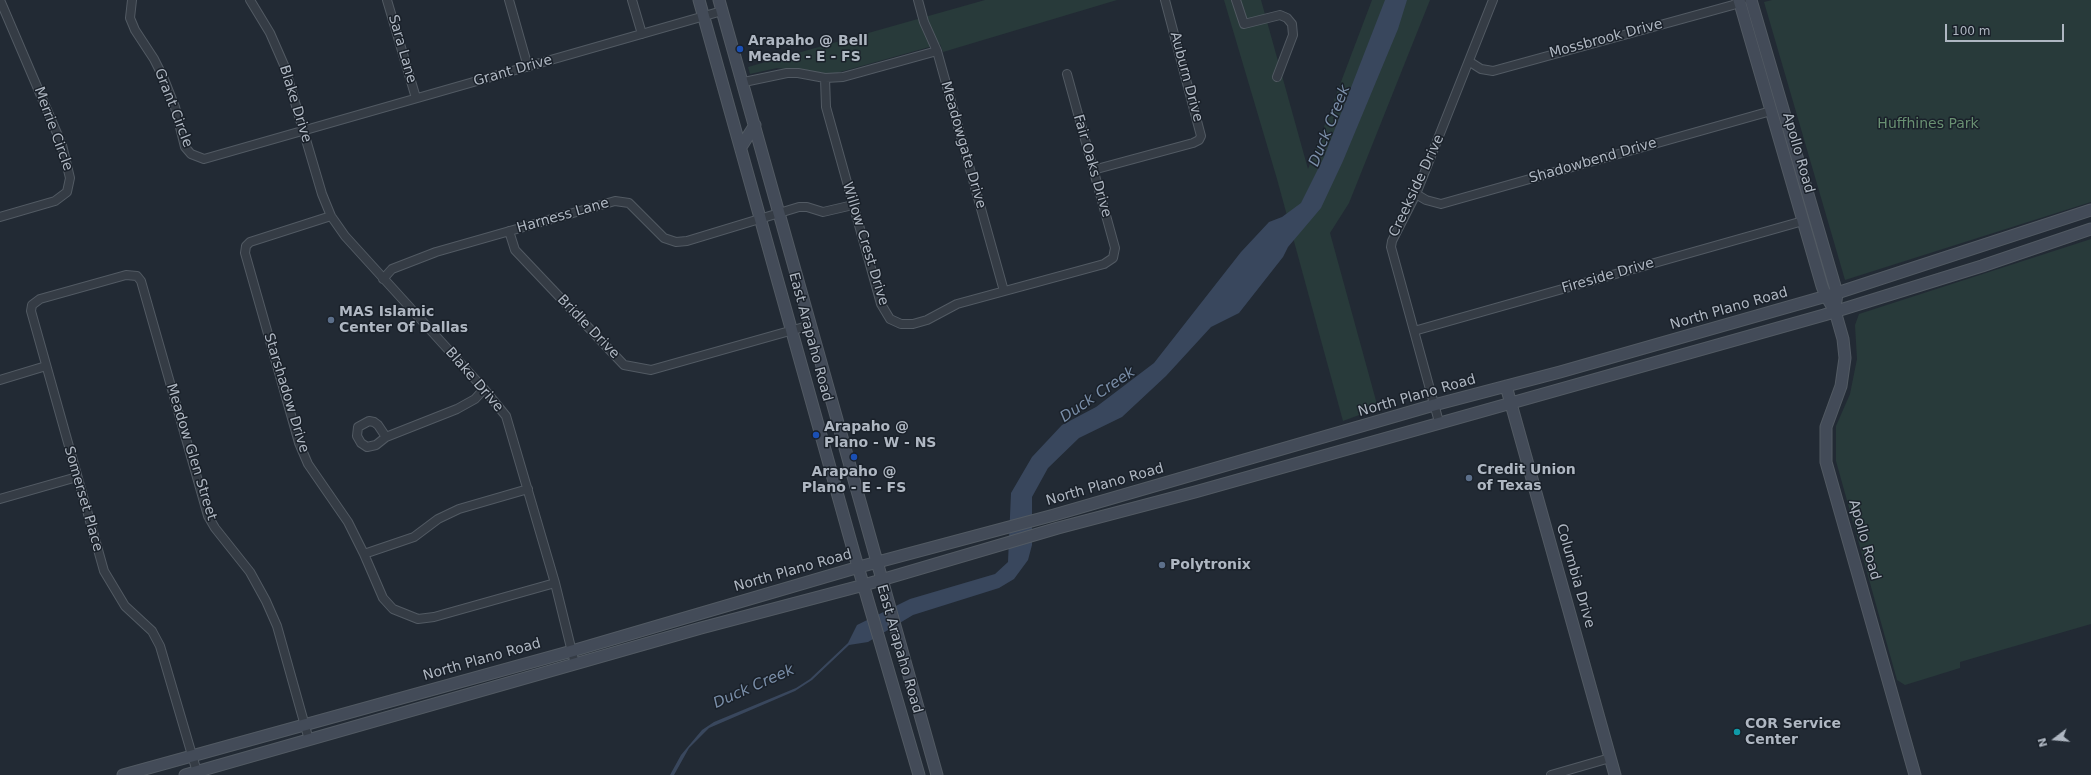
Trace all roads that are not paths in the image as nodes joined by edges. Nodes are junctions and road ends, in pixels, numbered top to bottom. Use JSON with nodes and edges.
{"nodes":[{"id":1,"x":0,"y":0,"type":"edge"},
{"id":2,"x":132,"y":0,"type":"edge"},
{"id":3,"x":250,"y":0,"type":"edge"},
{"id":4,"x":387,"y":0,"type":"edge"},
{"id":5,"x":509,"y":0,"type":"edge"},
{"id":6,"x":632,"y":0,"type":"edge"},
{"id":7,"x":699,"y":0,"type":"edge"},
{"id":8,"x":719,"y":0,"type":"edge"},
{"id":9,"x":918,"y":0,"type":"edge"},
{"id":10,"x":1165,"y":0,"type":"edge"},
{"id":11,"x":1236,"y":0,"type":"edge"},
{"id":12,"x":1493,"y":0,"type":"edge"},
{"id":13,"x":1740,"y":0,"type":"edge"},
{"id":14,"x":1751,"y":0,"type":"edge"},
{"id":15,"x":722,"y":12,"type":"junction"},
{"id":16,"x":704,"y":17,"type":"junction"},
{"id":17,"x":642,"y":34,"type":"junction"},
{"id":18,"x":937,"y":51,"type":"junction"},
{"id":19,"x":1470,"y":62,"type":"junction"},
{"id":20,"x":528,"y":67,"type":"junction"},
{"id":21,"x":1067,"y":74,"type":"dead end"},
{"id":22,"x":1276,"y":77,"type":"dead end"},
{"id":23,"x":825,"y":78,"type":"junction"},
{"id":24,"x":744,"y":82,"type":"junction"},
{"id":25,"x":416,"y":98,"type":"junction"},
{"id":26,"x":1771,"y":111,"type":"junction"},
{"id":27,"x":755,"y":125,"type":"junction"},
{"id":28,"x":303,"y":131,"type":"junction"},
{"id":29,"x":741,"y":147,"type":"junction"},
{"id":30,"x":1093,"y":170,"type":"junction"},
{"id":31,"x":1416,"y":194,"type":"junction"},
{"id":32,"x":853,"y":205,"type":"junction"},
{"id":33,"x":2091,"y":210,"type":"edge"},
{"id":34,"x":779,"y":214,"type":"junction"},
{"id":35,"x":331,"y":216,"type":"junction"},
{"id":36,"x":0,"y":217,"type":"edge"},
{"id":37,"x":762,"y":219,"type":"junction"},
{"id":38,"x":1803,"y":221,"type":"junction"},
{"id":39,"x":2091,"y":229,"type":"edge"},
{"id":40,"x":509,"y":231,"type":"junction"},
{"id":41,"x":1113,"y":258,"type":"joint"},
{"id":42,"x":126,"y":275,"type":"joint"},
{"id":43,"x":382,"y":278,"type":"junction"},
{"id":44,"x":1004,"y":291,"type":"junction"},
{"id":45,"x":1837,"y":293,"type":"junction"},
{"id":46,"x":1826,"y":296,"type":"junction"},
{"id":47,"x":1835,"y":311,"type":"junction"},
{"id":48,"x":810,"y":325,"type":"junction"},
{"id":49,"x":793,"y":330,"type":"junction"},
{"id":50,"x":1414,"y":331,"type":"junction"},
{"id":51,"x":1685,"y":337,"type":"junction"},
{"id":52,"x":1688,"y":352,"type":"junction"},
{"id":53,"x":46,"y":366,"type":"junction"},
{"id":54,"x":0,"y":380,"type":"edge"},
{"id":55,"x":1506,"y":386,"type":"junction"},
{"id":56,"x":484,"y":389,"type":"junction"},
{"id":57,"x":1511,"y":403,"type":"junction"},
{"id":58,"x":1434,"y":405,"type":"junction"},
{"id":59,"x":1439,"y":422,"type":"junction"},
{"id":60,"x":1342,"y":432,"type":"junction"},
{"id":61,"x":386,"y":437,"type":"dead end"},
{"id":62,"x":1346,"y":449,"type":"junction"},
{"id":63,"x":77,"y":477,"type":"junction"},
{"id":64,"x":528,"y":489,"type":"junction"},
{"id":65,"x":0,"y":499,"type":"edge"},
{"id":66,"x":364,"y":554,"type":"junction"},
{"id":67,"x":876,"y":562,"type":"junction"},
{"id":68,"x":859,"y":567,"type":"junction"},
{"id":69,"x":882,"y":580,"type":"junction"},
{"id":70,"x":554,"y":583,"type":"junction"},
{"id":71,"x":864,"y":584,"type":"junction"},
{"id":72,"x":572,"y":651,"type":"junction"},
{"id":73,"x":576,"y":664,"type":"junction"},
{"id":74,"x":424,"y":692,"type":"junction"},
{"id":75,"x":428,"y":706,"type":"junction"},
{"id":76,"x":304,"y":724,"type":"junction"},
{"id":77,"x":309,"y":740,"type":"junction"},
{"id":78,"x":192,"y":755,"type":"junction"},
{"id":79,"x":1610,"y":758,"type":"junction"},
{"id":80,"x":196,"y":772,"type":"junction"},
{"id":81,"x":123,"y":775,"type":"edge"},
{"id":82,"x":185,"y":775,"type":"edge"},
{"id":83,"x":919,"y":775,"type":"edge"},
{"id":84,"x":937,"y":775,"type":"edge"},
{"id":85,"x":1551,"y":775,"type":"edge"},
{"id":86,"x":1615,"y":775,"type":"edge"},
{"id":87,"x":1915,"y":775,"type":"edge"}],
"edges":[{"from":1,"to":36,"type":"street","name":"Merrie Circle"},
{"from":2,"to":28,"type":"street","name":"Grant Circle"},
{"from":3,"to":28,"type":"street","name":"Blake Drive"},
{"from":4,"to":25,"type":"street","name":"Sara Lane"},
{"from":5,"to":20,"type":"street"},
{"from":6,"to":17,"type":"street"},
{"from":7,"to":16,"type":"main road","name":"East Arapaho Road"},
{"from":8,"to":15,"type":"main road","name":"East Arapaho Road"},
{"from":9,"to":18,"type":"street","name":"Meadowgate Drive"},
{"from":10,"to":30,"type":"street","name":"Auburn Drive"},
{"from":11,"to":22,"type":"street"},
{"from":12,"to":19,"type":"street","name":"Creekside Drive"},
{"from":13,"to":19,"type":"street","name":"Mossbrook Drive"},
{"from":13,"to":26,"type":"main road","name":"Apollo Road"},
{"from":14,"to":45,"type":"main road","name":"Apollo Road"},
{"from":15,"to":16,"type":"street","name":"Grant Drive"},
{"from":15,"to":24,"type":"main road","name":"East Arapaho Road"},
{"from":16,"to":17,"type":"street","name":"Grant Drive"},
{"from":16,"to":29,"type":"main road","name":"East Arapaho Road"},
{"from":17,"to":20,"type":"street","name":"Grant Drive"},
{"from":18,"to":23,"type":"street"},
{"from":18,"to":44,"type":"street","name":"Meadowgate Drive"},
{"from":19,"to":31,"type":"street","name":"Creekside Drive"},
{"from":20,"to":25,"type":"street","name":"Grant Drive"},
{"from":21,"to":30,"type":"street","name":"Fair Oaks Drive"},
{"from":23,"to":24,"type":"street"},
{"from":23,"to":32,"type":"street","name":"Willow Crest Drive"},
{"from":24,"to":27,"type":"main road","name":"East Arapaho Road"},
{"from":25,"to":28,"type":"street","name":"Grant Drive"},
{"from":26,"to":31,"type":"street","name":"Shadowbend Drive"},
{"from":26,"to":38,"type":"main road","name":"Apollo Road"},
{"from":27,"to":29,"type":"main road"},
{"from":27,"to":34,"type":"main road","name":"East Arapaho Road"},
{"from":28,"to":35,"type":"street","name":"Blake Drive"},
{"from":29,"to":37,"type":"main road","name":"East Arapaho Road"},
{"from":30,"to":41,"type":"street","name":"Fair Oaks Drive"},
{"from":31,"to":50,"type":"street","name":"Creekside Drive"},
{"from":32,"to":34,"type":"street","name":"Harness Lane"},
{"from":32,"to":44,"type":"street","name":"Willow Crest Drive"},
{"from":33,"to":45,"type":"main road","name":"North Plano Road"},
{"from":34,"to":37,"type":"street","name":"Harness Lane"},
{"from":34,"to":48,"type":"main road","name":"East Arapaho Road"},
{"from":35,"to":43,"type":"street","name":"Blake Drive"},
{"from":35,"to":66,"type":"street","name":"Starshadow Drive"},
{"from":37,"to":40,"type":"street","name":"Harness Lane"},
{"from":37,"to":49,"type":"main road","name":"East Arapaho Road"},
{"from":38,"to":46,"type":"main road","name":"Apollo Road"},
{"from":38,"to":50,"type":"street","name":"Fireside Drive"},
{"from":39,"to":47,"type":"main road","name":"North Plano Road"},
{"from":40,"to":43,"type":"street","name":"Harness Lane"},
{"from":40,"to":49,"type":"street","name":"Bridle Drive"},
{"from":41,"to":44,"type":"street","name":"Willow Crest Drive"},
{"from":42,"to":53,"type":"street","name":"Somerset Place"},
{"from":42,"to":76,"type":"street","name":"Meadow Glen Street"},
{"from":43,"to":56,"type":"street","name":"Blake Drive"},
{"from":45,"to":46,"type":"main road","name":"North Plano Road"},
{"from":45,"to":47,"type":"main road","name":"Apollo Road"},
{"from":46,"to":47,"type":"main road","name":"Apollo Road"},
{"from":46,"to":51,"type":"main road","name":"North Plano Road"},
{"from":47,"to":52,"type":"main road","name":"North Plano Road"},
{"from":47,"to":87,"type":"main road","name":"Apollo Road"},
{"from":48,"to":49,"type":"street","name":"Bridle Drive"},
{"from":48,"to":67,"type":"main road","name":"East Arapaho Road"},
{"from":49,"to":68,"type":"main road","name":"East Arapaho Road"},
{"from":50,"to":58,"type":"street","name":"Creekside Drive"},
{"from":51,"to":52,"type":"main road"},
{"from":51,"to":55,"type":"main road","name":"North Plano Road"},
{"from":52,"to":57,"type":"main road","name":"North Plano Road"},
{"from":53,"to":54,"type":"street"},
{"from":53,"to":63,"type":"street","name":"Somerset Place"},
{"from":55,"to":57,"type":"main road","name":"Columbia Drive"},
{"from":55,"to":58,"type":"main road","name":"North Plano Road"},
{"from":56,"to":61,"type":"street"},
{"from":56,"to":64,"type":"street","name":"Blake Drive"},
{"from":57,"to":59,"type":"main road","name":"North Plano Road"},
{"from":57,"to":79,"type":"main road","name":"Columbia Drive"},
{"from":58,"to":59,"type":"street","name":"Creekside Drive"},
{"from":58,"to":60,"type":"main road","name":"North Plano Road"},
{"from":59,"to":62,"type":"main road","name":"North Plano Road"},
{"from":60,"to":62,"type":"main road"},
{"from":60,"to":67,"type":"main road","name":"North Plano Road"},
{"from":62,"to":69,"type":"main road","name":"North Plano Road"},
{"from":63,"to":65,"type":"street"},
{"from":63,"to":78,"type":"street","name":"Somerset Place"},
{"from":64,"to":66,"type":"street"},
{"from":64,"to":70,"type":"street","name":"Blake Drive"},
{"from":66,"to":70,"type":"street","name":"Starshadow Drive"},
{"from":67,"to":68,"type":"main road","name":"North Plano Road"},
{"from":67,"to":69,"type":"main road","name":"East Arapaho Road"},
{"from":68,"to":71,"type":"main road","name":"East Arapaho Road"},
{"from":68,"to":72,"type":"main road","name":"North Plano Road"},
{"from":69,"to":71,"type":"main road","name":"North Plano Road"},
{"from":69,"to":84,"type":"main road","name":"East Arapaho Road"},
{"from":70,"to":72,"type":"street","name":"Blake Drive"},
{"from":71,"to":73,"type":"main road","name":"North Plano Road"},
{"from":71,"to":83,"type":"main road","name":"East Arapaho Road"},
{"from":72,"to":73,"type":"street","name":"Blake Drive"},
{"from":72,"to":74,"type":"main road","name":"North Plano Road"},
{"from":73,"to":75,"type":"main road","name":"North Plano Road"},
{"from":74,"to":75,"type":"main road"},
{"from":74,"to":76,"type":"main road","name":"North Plano Road"},
{"from":75,"to":77,"type":"main road","name":"North Plano Road"},
{"from":76,"to":77,"type":"street","name":"Meadow Glen Street"},
{"from":76,"to":78,"type":"main road","name":"North Plano Road"},
{"from":77,"to":80,"type":"main road","name":"North Plano Road"},
{"from":78,"to":80,"type":"street","name":"Somerset Place"},
{"from":78,"to":81,"type":"main road","name":"North Plano Road"},
{"from":79,"to":85,"type":"street"},
{"from":79,"to":86,"type":"main road","name":"Columbia Drive"},
{"from":80,"to":82,"type":"main road","name":"North Plano Road"}]}
